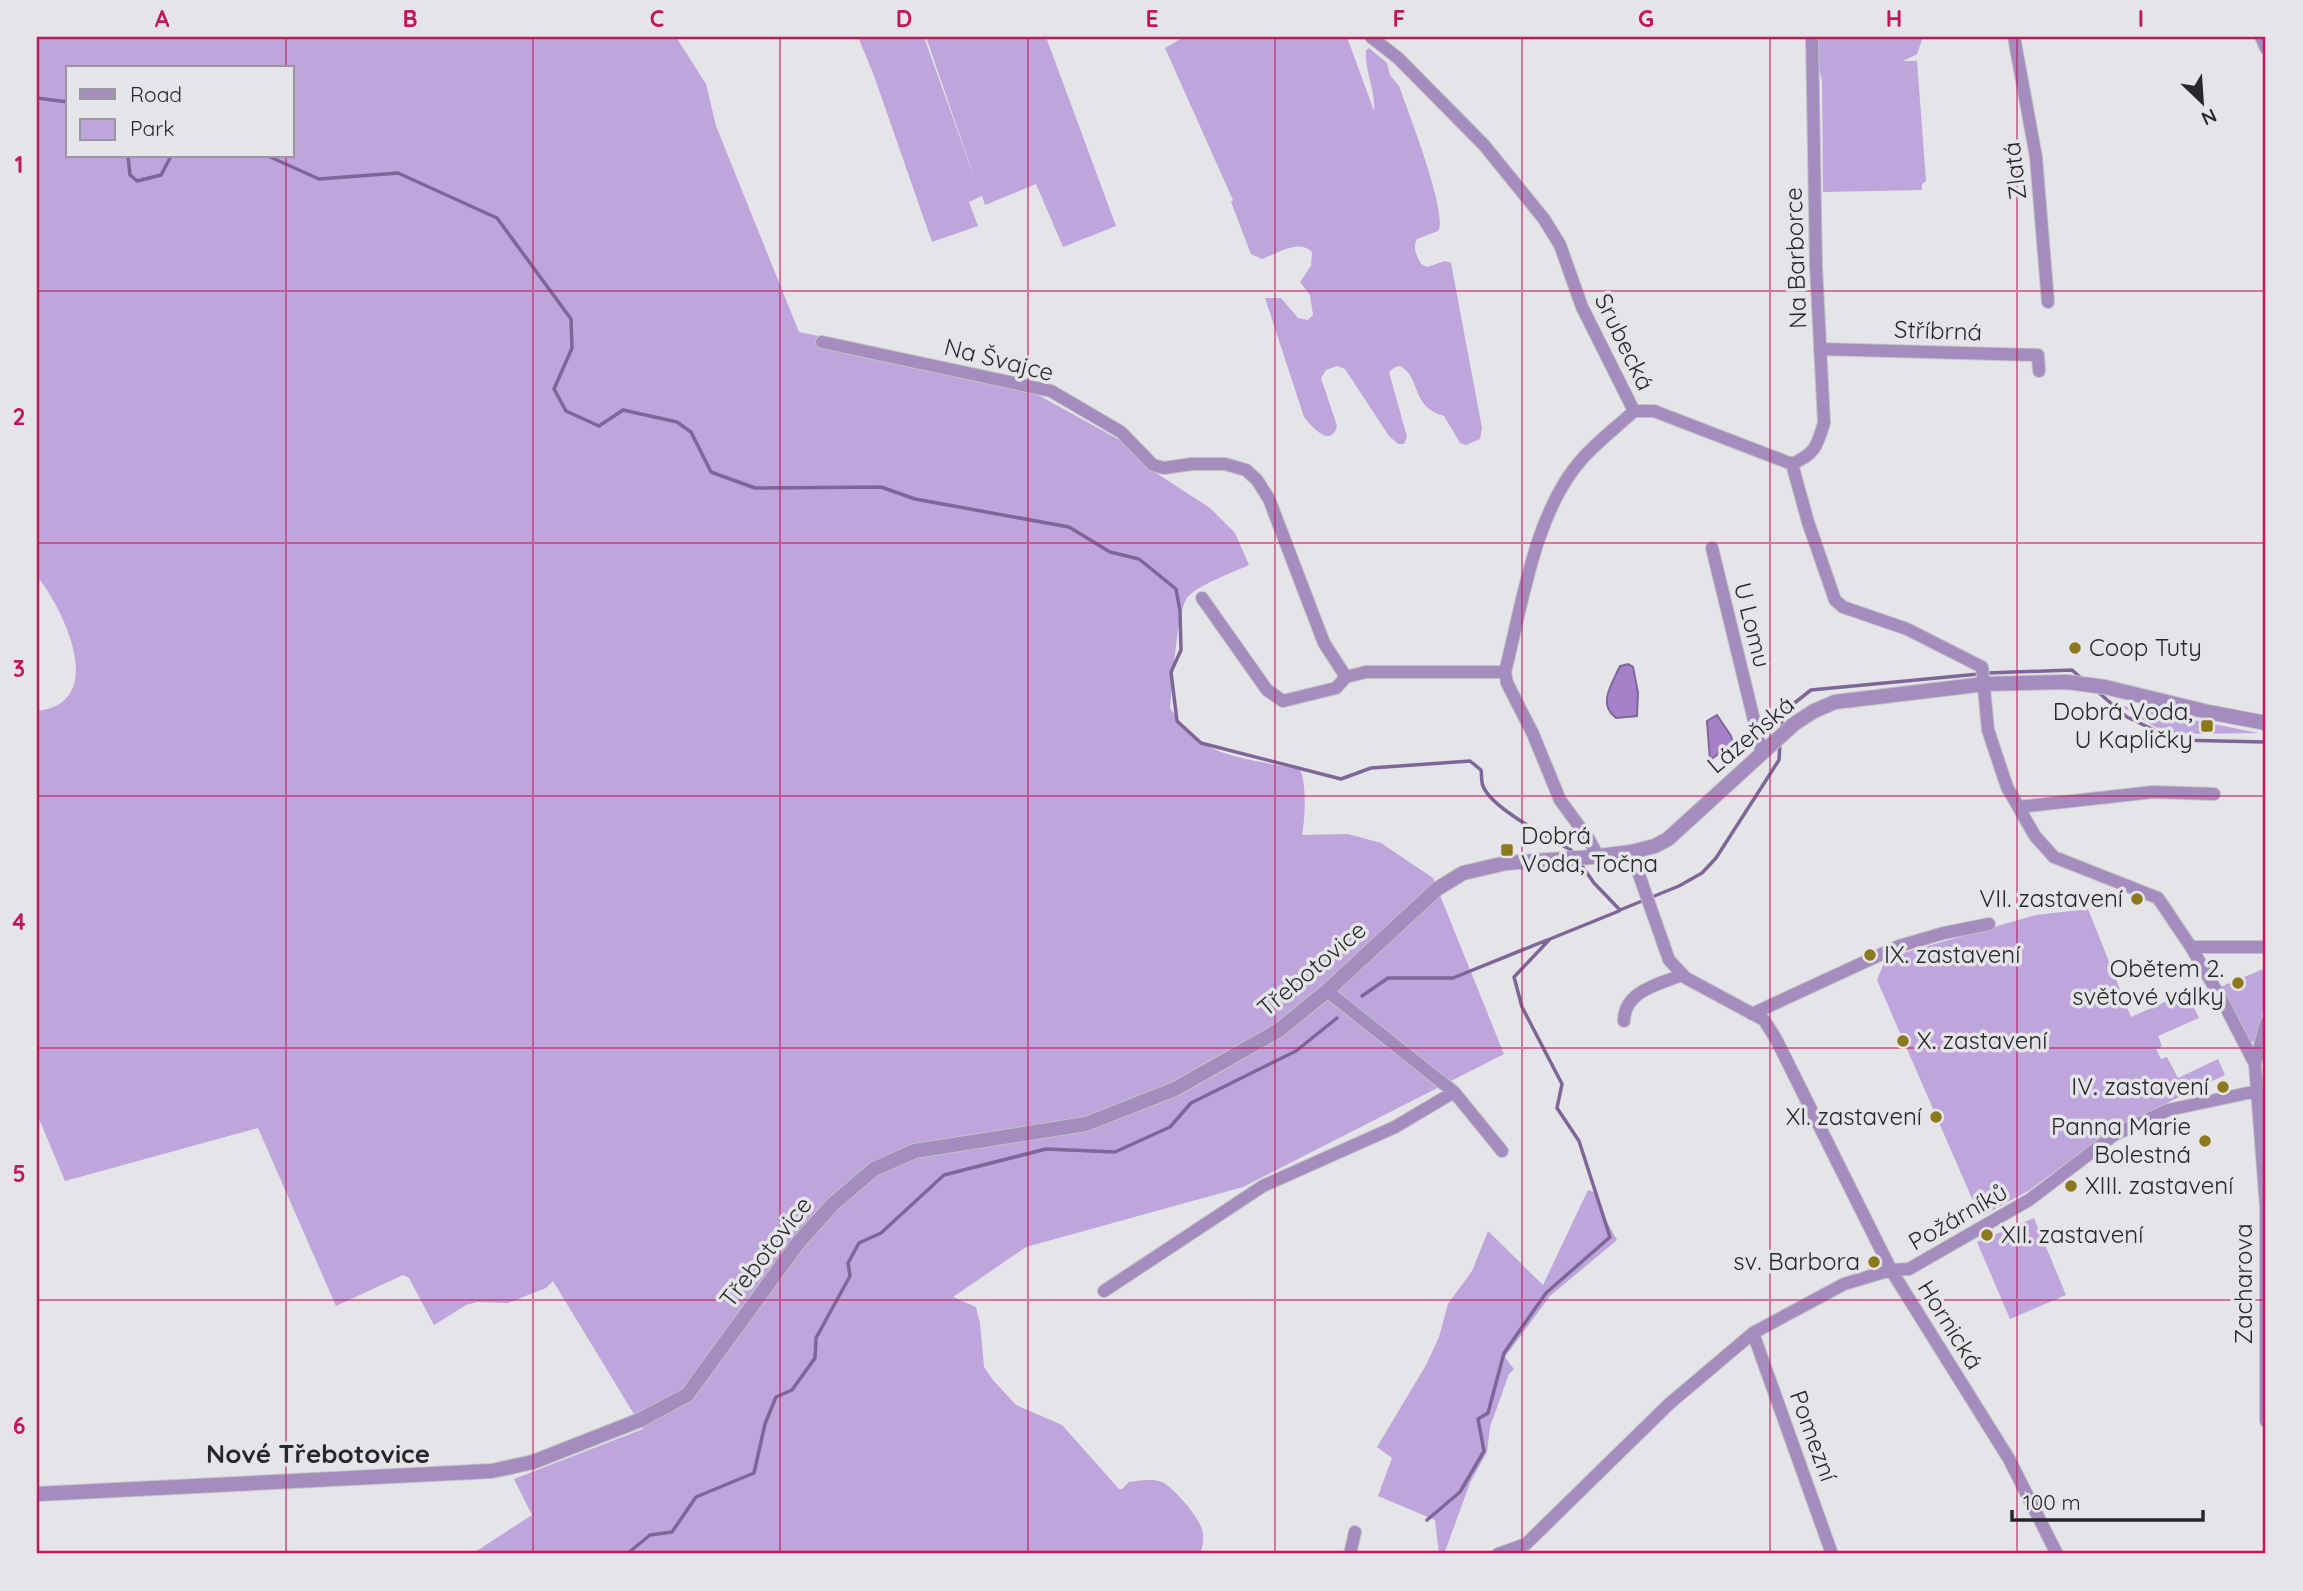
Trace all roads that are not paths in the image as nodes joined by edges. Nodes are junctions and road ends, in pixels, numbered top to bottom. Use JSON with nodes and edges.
{"nodes":[{"id":1,"x":1371,"y":37,"type":"edge"},
{"id":2,"x":1812,"y":37,"type":"edge"},
{"id":3,"x":2014,"y":37,"type":"edge"},
{"id":4,"x":2261,"y":37,"type":"edge"},
{"id":5,"x":2266,"y":48,"type":"edge"},
{"id":6,"x":2048,"y":302,"type":"dead end"},
{"id":7,"x":822,"y":342,"type":"dead end"},
{"id":8,"x":1820,"y":349,"type":"junction"},
{"id":9,"x":2039,"y":371,"type":"dead end"},
{"id":10,"x":1634,"y":411,"type":"junction"},
{"id":11,"x":1792,"y":464,"type":"junction"},
{"id":12,"x":1712,"y":548,"type":"dead end"},
{"id":13,"x":1202,"y":598,"type":"dead end"},
{"id":14,"x":1505,"y":672,"type":"junction"},
{"id":15,"x":1346,"y":677,"type":"junction"},
{"id":16,"x":1984,"y":677,"type":"junction"},
{"id":17,"x":2266,"y":723,"type":"edge"},
{"id":18,"x":1766,"y":749,"type":"junction"},
{"id":19,"x":2214,"y":794,"type":"dead end"},
{"id":20,"x":2019,"y":807,"type":"junction"},
{"id":21,"x":1631,"y":852,"type":"junction"},
{"id":22,"x":1595,"y":857,"type":"junction"},
{"id":23,"x":1564,"y":859,"type":"joint"},
{"id":24,"x":1989,"y":924,"type":"dead end"},
{"id":25,"x":2191,"y":947,"type":"junction"},
{"id":26,"x":2266,"y":947,"type":"edge"},
{"id":27,"x":1682,"y":975,"type":"junction"},
{"id":28,"x":1327,"y":991,"type":"junction"},
{"id":29,"x":1752,"y":1014,"type":"junction"},
{"id":30,"x":1624,"y":1021,"type":"dead end"},
{"id":31,"x":2266,"y":1023,"type":"edge"},
{"id":32,"x":2255,"y":1065,"type":"junction"},
{"id":33,"x":2258,"y":1091,"type":"junction"},
{"id":34,"x":1454,"y":1092,"type":"junction"},
{"id":35,"x":1502,"y":1151,"type":"dead end"},
{"id":36,"x":2266,"y":1207,"type":"edge"},
{"id":37,"x":1891,"y":1270,"type":"junction"},
{"id":38,"x":1104,"y":1291,"type":"dead end"},
{"id":39,"x":1753,"y":1333,"type":"junction"},
{"id":40,"x":2266,"y":1421,"type":"edge"},
{"id":41,"x":37,"y":1494,"type":"edge"},
{"id":42,"x":1355,"y":1531,"type":"dead end"},
{"id":43,"x":1350,"y":1554,"type":"edge"},
{"id":44,"x":1498,"y":1554,"type":"edge"},
{"id":45,"x":1832,"y":1554,"type":"edge"},
{"id":46,"x":2057,"y":1554,"type":"edge"}],
"edges":[{"from":1,"to":10,"type":"street","name":"Srubecká"},
{"from":2,"to":8,"type":"street","name":"Na Barborce"},
{"from":3,"to":6,"type":"street","name":"Zlatá"},
{"from":4,"to":5,"type":"street"},
{"from":7,"to":15,"type":"street","name":"Na Švajce"},
{"from":8,"to":9,"type":"street","name":"Stříbrná"},
{"from":8,"to":11,"type":"street","name":"Na Barborce"},
{"from":10,"to":11,"type":"street"},
{"from":10,"to":14,"type":"street","name":"Srubecká"},
{"from":11,"to":16,"type":"street"},
{"from":12,"to":18,"type":"street","name":"U Lomu"},
{"from":13,"to":15,"type":"street"},
{"from":14,"to":15,"type":"street"},
{"from":14,"to":22,"type":"street"},
{"from":16,"to":17,"type":"street","name":"Lázeňská"},
{"from":16,"to":18,"type":"street","name":"Lázeňská"},
{"from":16,"to":20,"type":"street","name":"Zacharova"},
{"from":18,"to":21,"type":"street","name":"Lázeňská"},
{"from":19,"to":20,"type":"street"},
{"from":20,"to":25,"type":"street","name":"Zacharova"},
{"from":21,"to":22,"type":"street","name":"Lázeňská"},
{"from":21,"to":27,"type":"street","name":"Hornická"},
{"from":22,"to":23,"type":"street","name":"Lázeňská"},
{"from":23,"to":28,"type":"street","name":"Třebotovice"},
{"from":24,"to":29,"type":"street"},
{"from":25,"to":26,"type":"street"},
{"from":25,"to":32,"type":"street","name":"Zacharova"},
{"from":27,"to":29,"type":"street","name":"Hornická"},
{"from":27,"to":30,"type":"street"},
{"from":28,"to":34,"type":"street"},
{"from":28,"to":41,"type":"street","name":"Třebotovice"},
{"from":29,"to":37,"type":"street","name":"Hornická"},
{"from":31,"to":32,"type":"street","name":"Zacharova"},
{"from":32,"to":33,"type":"street","name":"Zacharova"},
{"from":33,"to":36,"type":"street","name":"Zacharova"},
{"from":33,"to":37,"type":"street","name":"Požárníků"},
{"from":34,"to":35,"type":"street"},
{"from":34,"to":38,"type":"street"},
{"from":36,"to":40,"type":"street","name":"Zacharova"},
{"from":37,"to":39,"type":"street","name":"Požárníků"},
{"from":37,"to":46,"type":"street","name":"Hornická"},
{"from":39,"to":44,"type":"street","name":"Požárníků"},
{"from":39,"to":45,"type":"street","name":"Pomezní"},
{"from":42,"to":43,"type":"street"}]}
